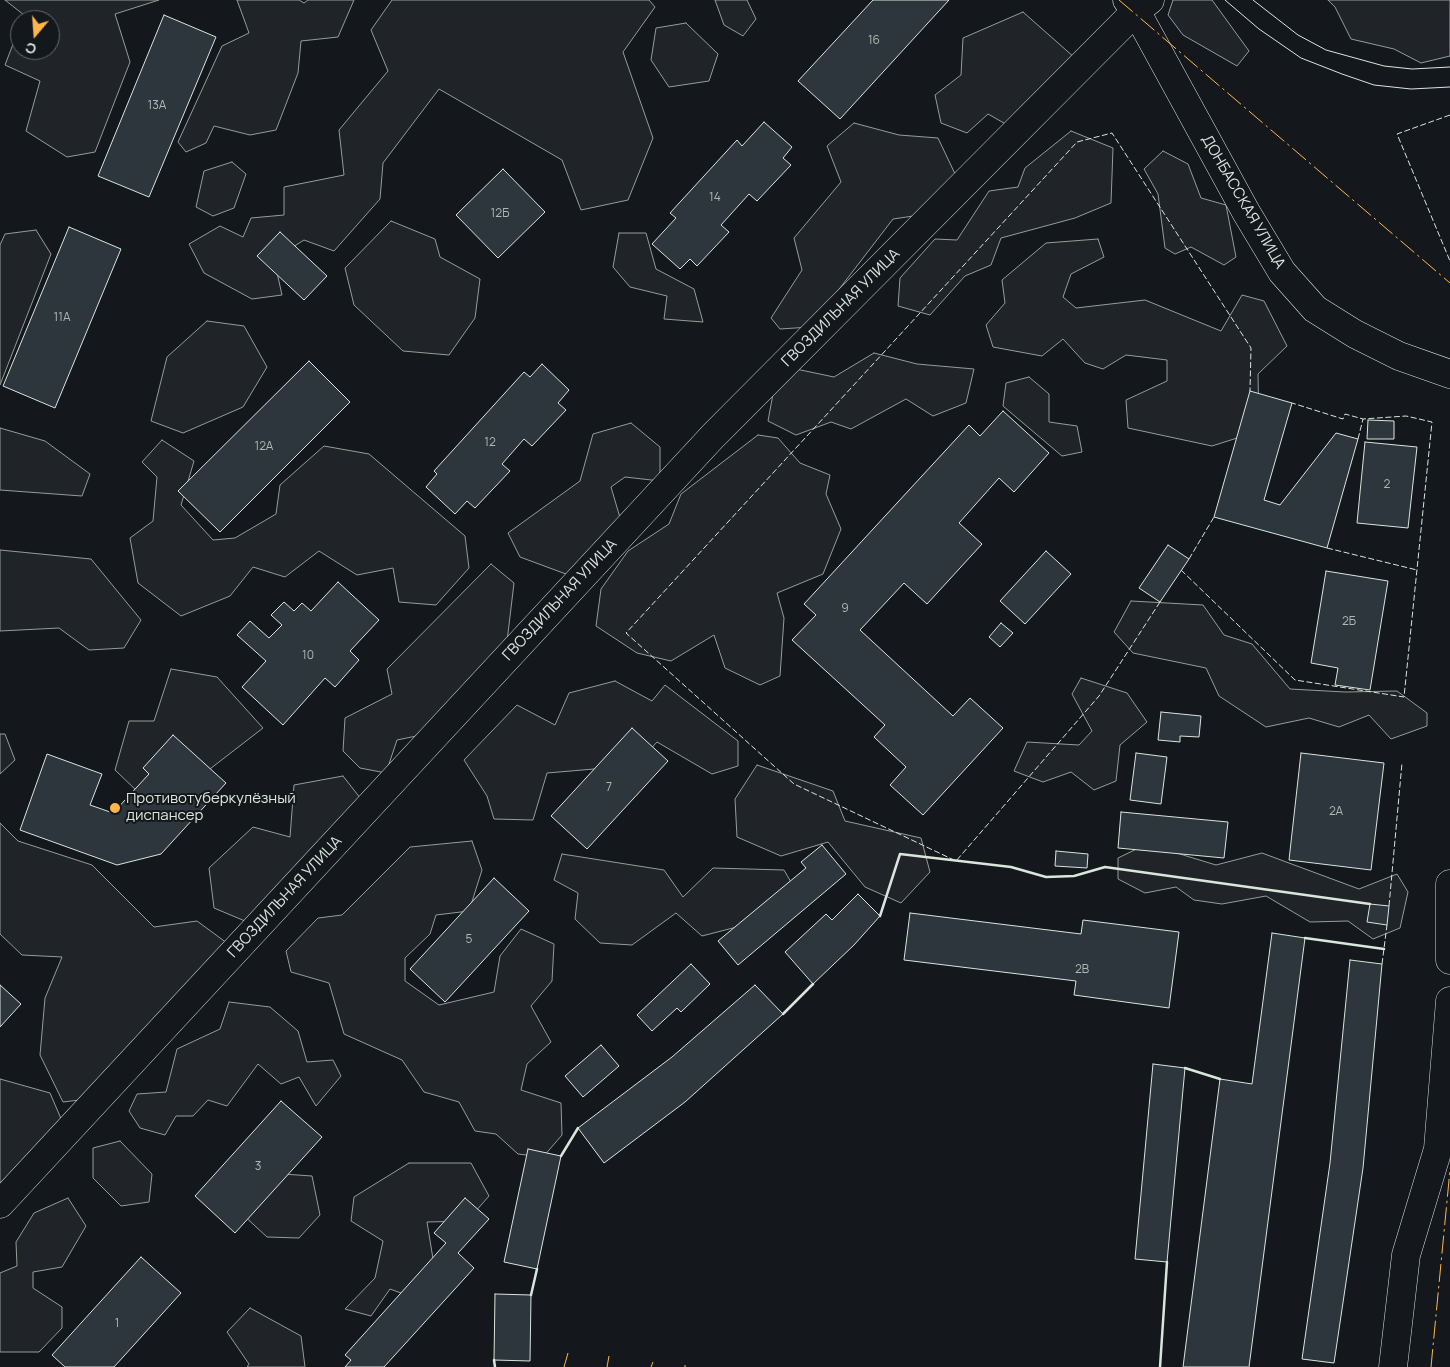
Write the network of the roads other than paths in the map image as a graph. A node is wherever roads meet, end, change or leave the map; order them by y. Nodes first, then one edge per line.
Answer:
1 (1138, 4) edge
2 (1450, 374) edge
3 (1450, 884) edge
4 (1450, 960) edge
5 (1450, 1001) edge
6 (1444, 1150) edge
7 (0, 1204) edge
8 (1393, 1367) edge

1 - 2 street, ДОНБАССКАЯ УЛИЦА
1 - 7 street, ГВОЗДИЛЬНАЯ УЛИЦА
3 - 4 street
5 - 6 street
6 - 8 street

